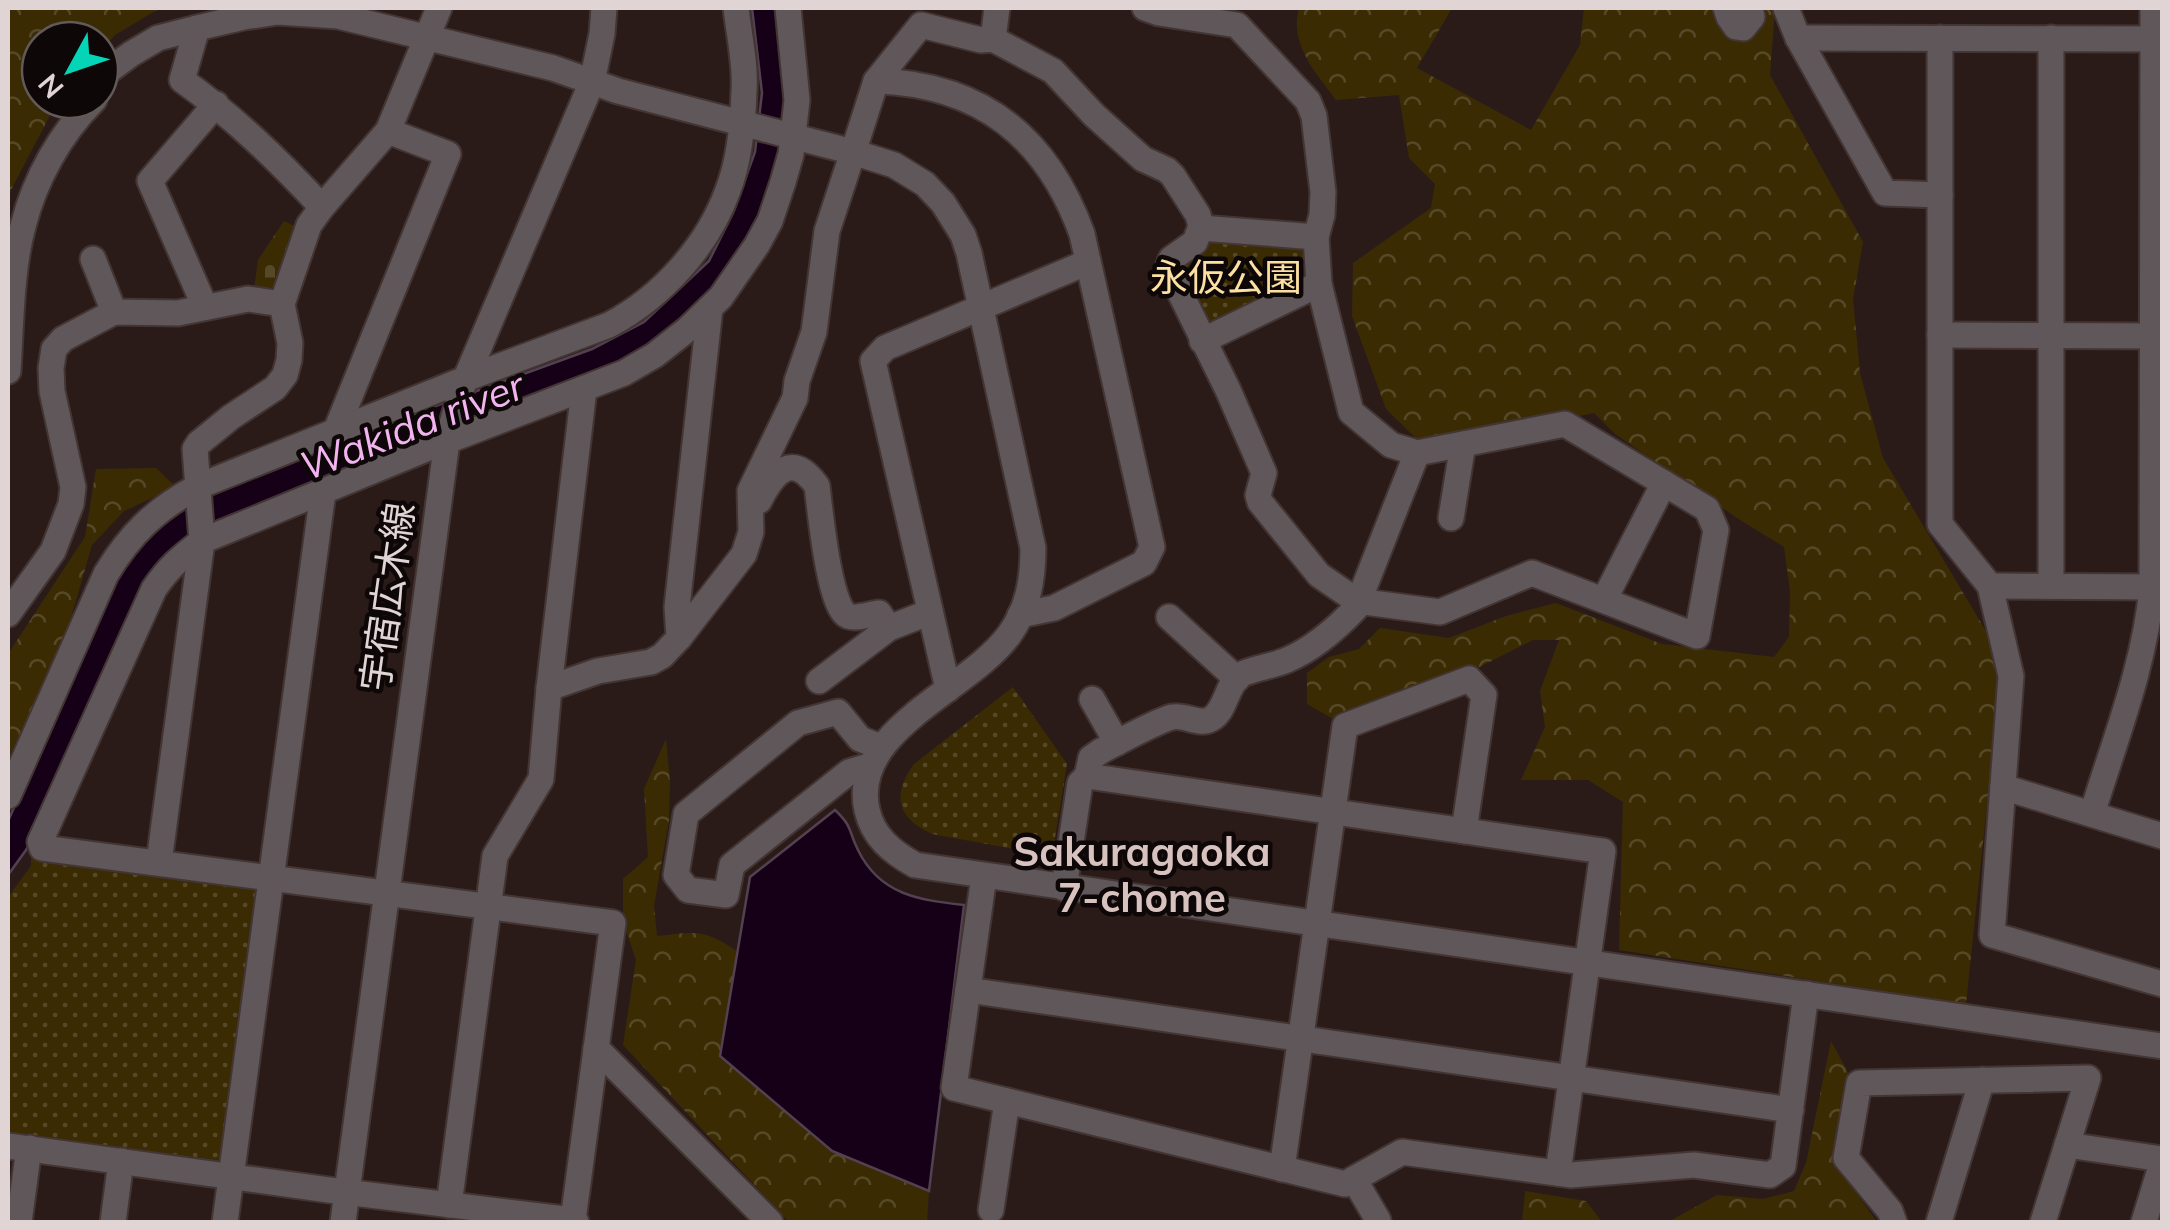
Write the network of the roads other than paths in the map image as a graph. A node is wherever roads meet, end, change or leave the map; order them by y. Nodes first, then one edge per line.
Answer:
1 (439, 8) edge
2 (604, 8) edge
3 (736, 8) edge
4 (788, 8) edge
5 (997, 8) edge
6 (1146, 8) edge
7 (1726, 8) edge
8 (1750, 8) edge
9 (1786, 8) edge
10 (2153, 8) edge
11 (312, 10) edge
12 (919, 16) edge
13 (1244, 16) edge
14 (191, 30) junction
15 (426, 38) junction
16 (1798, 38) junction
17 (1940, 38) junction
18 (2051, 38) junction
19 (993, 39) junction
20 (2158, 39) edge
21 (120, 63) edge
22 (120, 76) edge
23 (592, 82) junction
24 (876, 82) junction
25 (216, 104) junction
26 (59, 120) edge
27 (78, 120) edge
28 (744, 124) junction
29 (388, 131) junction
30 (790, 136) junction
31 (853, 152) junction
32 (1940, 194) junction
33 (322, 207) junction
34 (1200, 228) junction
35 (8, 234) edge
36 (1316, 237) junction
37 (94, 259) dead end
38 (1088, 262) junction
39 (1320, 284) junction
40 (282, 304) junction
41 (205, 307) junction
42 (981, 307) junction
43 (710, 308) junction
44 (114, 312) junction
45 (1940, 336) junction
46 (2051, 336) junction
47 (2158, 336) edge
48 (1202, 341) junction
49 (8, 372) edge
50 (463, 384) junction
51 (584, 389) junction
52 (335, 433) junction
53 (448, 438) junction
54 (1463, 444) junction
55 (1417, 453) junction
56 (1664, 483) junction
57 (198, 492) junction
58 (323, 492) junction
59 (751, 518) junction
60 (1451, 518) dead end
61 (203, 539) junction
62 (1990, 586) junction
63 (2051, 586) junction
64 (2157, 586) edge
65 (1357, 600) junction
66 (1604, 600) junction
67 (930, 612) junction
68 (8, 614) edge
69 (1020, 615) junction
70 (1169, 617) dead end
71 (889, 628) junction
72 (679, 638) junction
73 (1236, 679) junction
74 (819, 680) dead end
75 (549, 688) junction
76 (948, 689) junction
77 (1092, 699) dead end
78 (1117, 743) junction
79 (875, 756) junction
80 (1087, 776) junction
81 (2003, 787) junction
82 (8, 796) edge
83 (1333, 812) junction
84 (2092, 814) junction
85 (1464, 831) junction
86 (2162, 836) edge
87 (159, 862) junction
88 (984, 876) junction
89 (271, 877) junction
90 (1064, 888) junction
91 (387, 892) junction
92 (487, 906) junction
93 (1317, 924) junction
94 (1587, 963) junction
95 (2162, 984) edge
96 (968, 990) junction
97 (1806, 994) junction
98 (1301, 1038) junction
99 (2162, 1046) edge
100 (596, 1048) junction
101 (1571, 1078) junction
102 (1982, 1080) junction
103 (1007, 1101) junction
104 (1791, 1110) junction
105 (2067, 1145) junction
106 (18, 1147) edge
107 (122, 1161) junction
108 (2162, 1161) edge
109 (1282, 1169) junction
110 (1558, 1174) junction
111 (231, 1176) junction
112 (1354, 1179) junction
113 (347, 1192) junction
114 (449, 1205) junction
115 (991, 1210) dead end
116 (488, 1216) edge
117 (1378, 1220) edge
118 (574, 1221) edge
119 (19, 1222) edge
120 (113, 1222) edge
121 (225, 1222) edge
122 (343, 1222) edge
123 (770, 1222) edge
124 (1894, 1222) edge
125 (1939, 1222) edge
126 (2043, 1222) edge
127 (2144, 1222) edge

1 - 15 street
2 - 23 street, 宇宿広木線
3 - 28 street
4 - 30 street
5 - 19 street
6 - 13 street
7 - 8 street
9 - 16 street
10 - 20 street
11 - 14 street
11 - 15 street
12 - 19 street
12 - 24 street
13 - 36 street
14 - 21 street
14 - 22 street
14 - 25 street
15 - 23 street
15 - 29 street
16 - 17 street
16 - 32 street
17 - 18 street
17 - 32 street
18 - 20 street
18 - 46 street
19 - 34 street
20 - 47 street
23 - 28 street
23 - 50 street, 宇宿広木線
24 - 31 street
24 - 38 street
25 - 33 street
25 - 41 street
26 - 35 street
27 - 49 street
28 - 30 street
28 - 50 street
29 - 33 street
29 - 52 street
30 - 31 street
30 - 43 street
31 - 42 street
31 - 59 street
32 - 45 street
33 - 40 street
34 - 36 street
34 - 48 street
36 - 39 street
37 - 44 street
38 - 42 street
38 - 69 street
39 - 48 street
39 - 55 street
40 - 41 street
40 - 57 street
41 - 44 street
42 - 67 street
42 - 69 street
43 - 51 street
43 - 72 street
44 - 68 street
45 - 46 street
45 - 62 street
46 - 47 street
46 - 63 street
47 - 64 street
48 - 65 street
50 - 52 street
50 - 53 street, 宇宿広木線
51 - 53 street
51 - 75 street
52 - 57 street
53 - 58 street
53 - 91 street, 宇宿広木線
54 - 55 street
54 - 56 street
54 - 60 street
55 - 65 street
56 - 66 street
56 - 66 street
57 - 61 street
57 - 82 street
58 - 61 street
58 - 89 street
59 - 71 street
59 - 72 street
61 - 87 street
61 - 87 street
62 - 63 street
62 - 81 street
63 - 64 street
64 - 84 street
65 - 66 street
65 - 73 street
67 - 71 street
67 - 76 street
69 - 76 street
70 - 73 street
71 - 74 street
72 - 75 street
73 - 78 street
75 - 92 street
76 - 79 street
77 - 78 street
78 - 80 street
79 - 79 street
79 - 88 street
80 - 83 street
80 - 90 street
81 - 84 street
81 - 95 street
83 - 85 street
83 - 85 street
83 - 93 street
84 - 86 street
85 - 94 street
87 - 89 street
88 - 90 street
88 - 96 street
89 - 91 street
89 - 111 street
90 - 93 street
91 - 92 street
91 - 113 street, 宇宿広木線
92 - 100 street
92 - 114 street
93 - 94 street
93 - 98 street
94 - 97 street
94 - 101 street
96 - 98 street
96 - 103 street
97 - 99 street
97 - 104 street
98 - 101 street
98 - 109 street
100 - 118 street
100 - 123 street
101 - 104 street
101 - 110 street
102 - 105 street
102 - 124 street
102 - 125 street
103 - 109 street
103 - 115 street
104 - 110 street
105 - 108 street
105 - 126 street
106 - 107 street
106 - 119 street
107 - 111 street
107 - 120 street
108 - 127 street
109 - 112 street
110 - 112 street
111 - 113 street
111 - 121 street
112 - 117 street
113 - 114 street
113 - 122 street, 宇宿広木線
114 - 116 street
116 - 118 street

